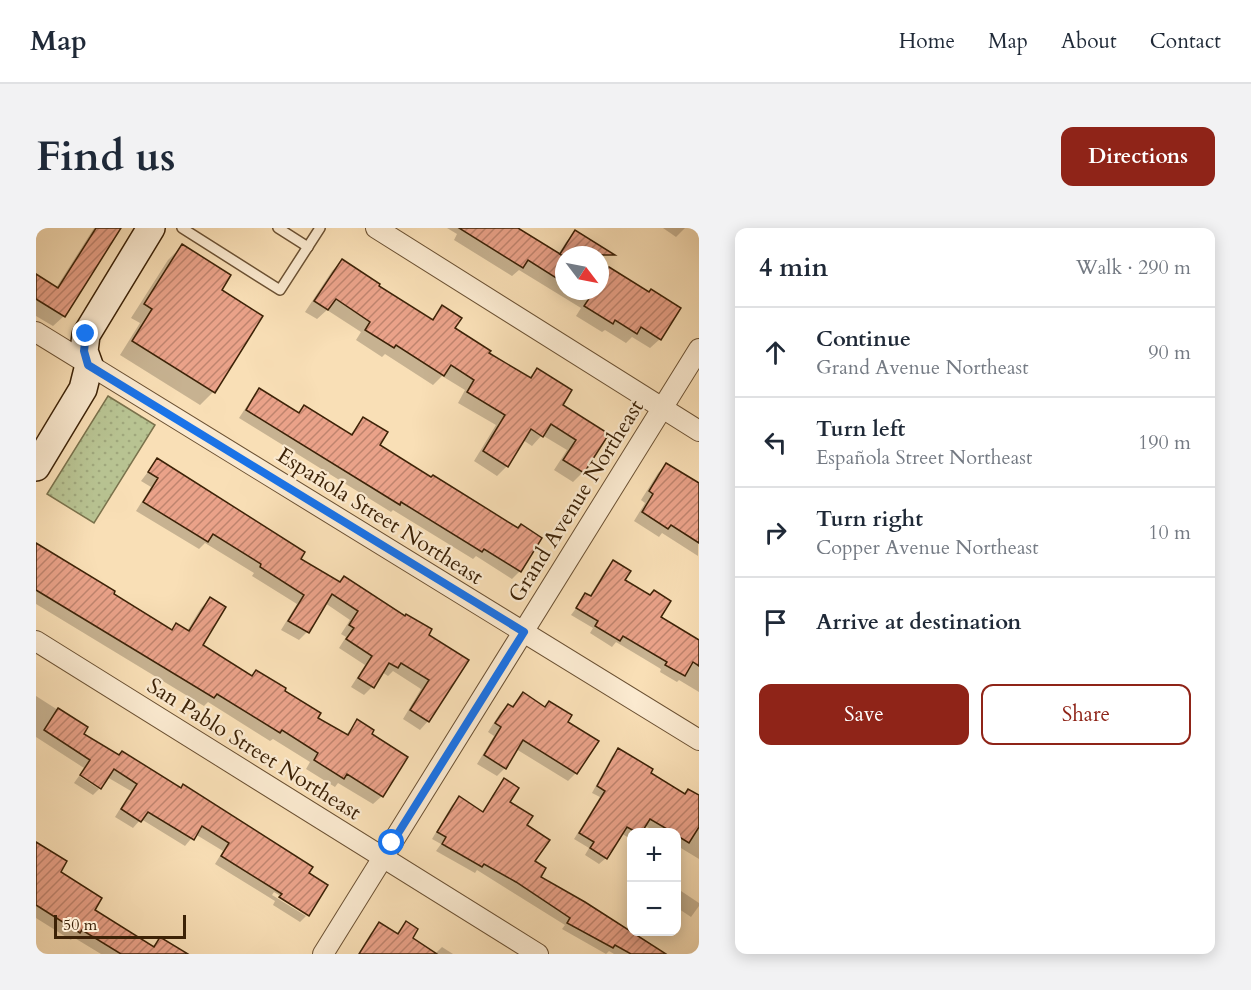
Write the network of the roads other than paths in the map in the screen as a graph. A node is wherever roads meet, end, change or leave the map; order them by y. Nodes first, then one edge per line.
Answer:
1 (151, 228) edge
2 (182, 228) edge
3 (204, 228) edge
4 (278, 228) edge
5 (320, 228) edge
6 (376, 228) edge
7 (198, 238) junction
8 (308, 247) junction
9 (36, 333) edge
10 (699, 349) edge
11 (88, 365) junction
12 (662, 408) junction
13 (699, 431) edge
14 (36, 467) edge
15 (524, 632) junction
16 (36, 641) edge
17 (699, 740) edge
18 (383, 857) junction
19 (323, 954) edge
20 (538, 954) edge

1 - 11 street
2 - 7 lane
3 - 7 lane
4 - 8 lane
5 - 8 lane
6 - 12 street
7 - 8 lane
9 - 11 street, Española Street Northeast
10 - 12 street, Grand Avenue Northeast
11 - 14 street
11 - 15 street, Española Street Northeast
12 - 13 street
12 - 15 street, Grand Avenue Northeast
15 - 17 street, Española Street Northeast
15 - 18 street, Grand Avenue Northeast
16 - 18 street, San Pablo Street Northeast
18 - 19 street, Grand Avenue Northeast
18 - 20 street, San Pablo Street Northeast

